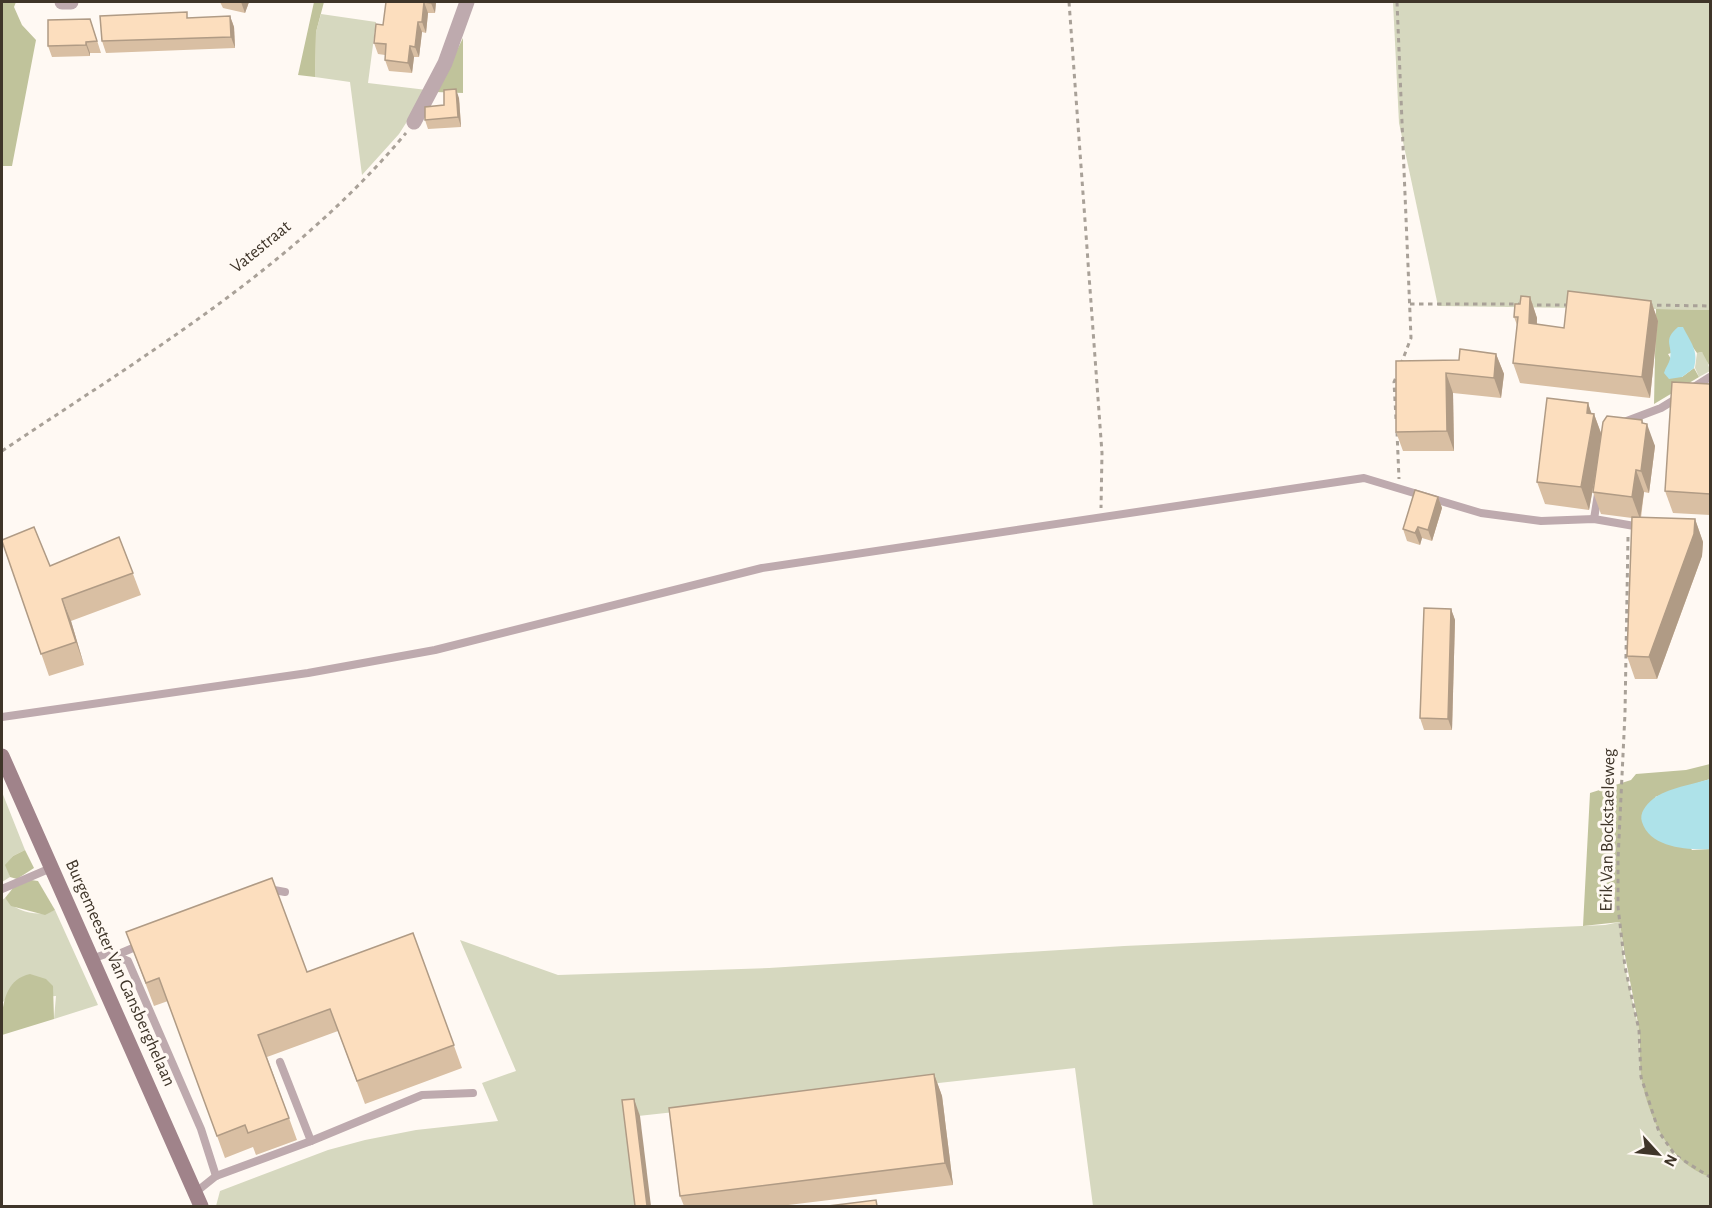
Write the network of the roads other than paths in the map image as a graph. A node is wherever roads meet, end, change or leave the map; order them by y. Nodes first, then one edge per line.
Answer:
1 (62, 2) edge
2 (71, 2) edge
3 (467, 2) edge
4 (414, 122) road end
5 (1710, 377) edge
6 (1618, 424) edge
7 (1599, 486) edge
8 (1594, 519) junction
9 (1647, 527) edge
10 (2, 717) edge
11 (2, 756) edge
12 (51, 868) junction
13 (2, 889) edge
14 (285, 892) dead end
15 (263, 894) edge
16 (146, 942) edge
17 (114, 956) junction
18 (92, 959) junction
19 (280, 1062) dead end
20 (473, 1093) dead end
21 (311, 1141) junction
22 (216, 1176) junction
23 (199, 1199) edge

1 - 2 street
3 - 4 street
5 - 6 lane
7 - 8 lane
8 - 9 lane
8 - 10 lane
11 - 12 street, Burgemeester Van Gansberghelaan
12 - 13 lane
12 - 18 street, Burgemeester Van Gansberghelaan
14 - 15 lane
16 - 17 lane
17 - 18 lane
17 - 22 lane
18 - 23 street, Burgemeester Van Gansberghelaan
19 - 21 lane
20 - 21 lane
21 - 22 lane
22 - 23 lane

